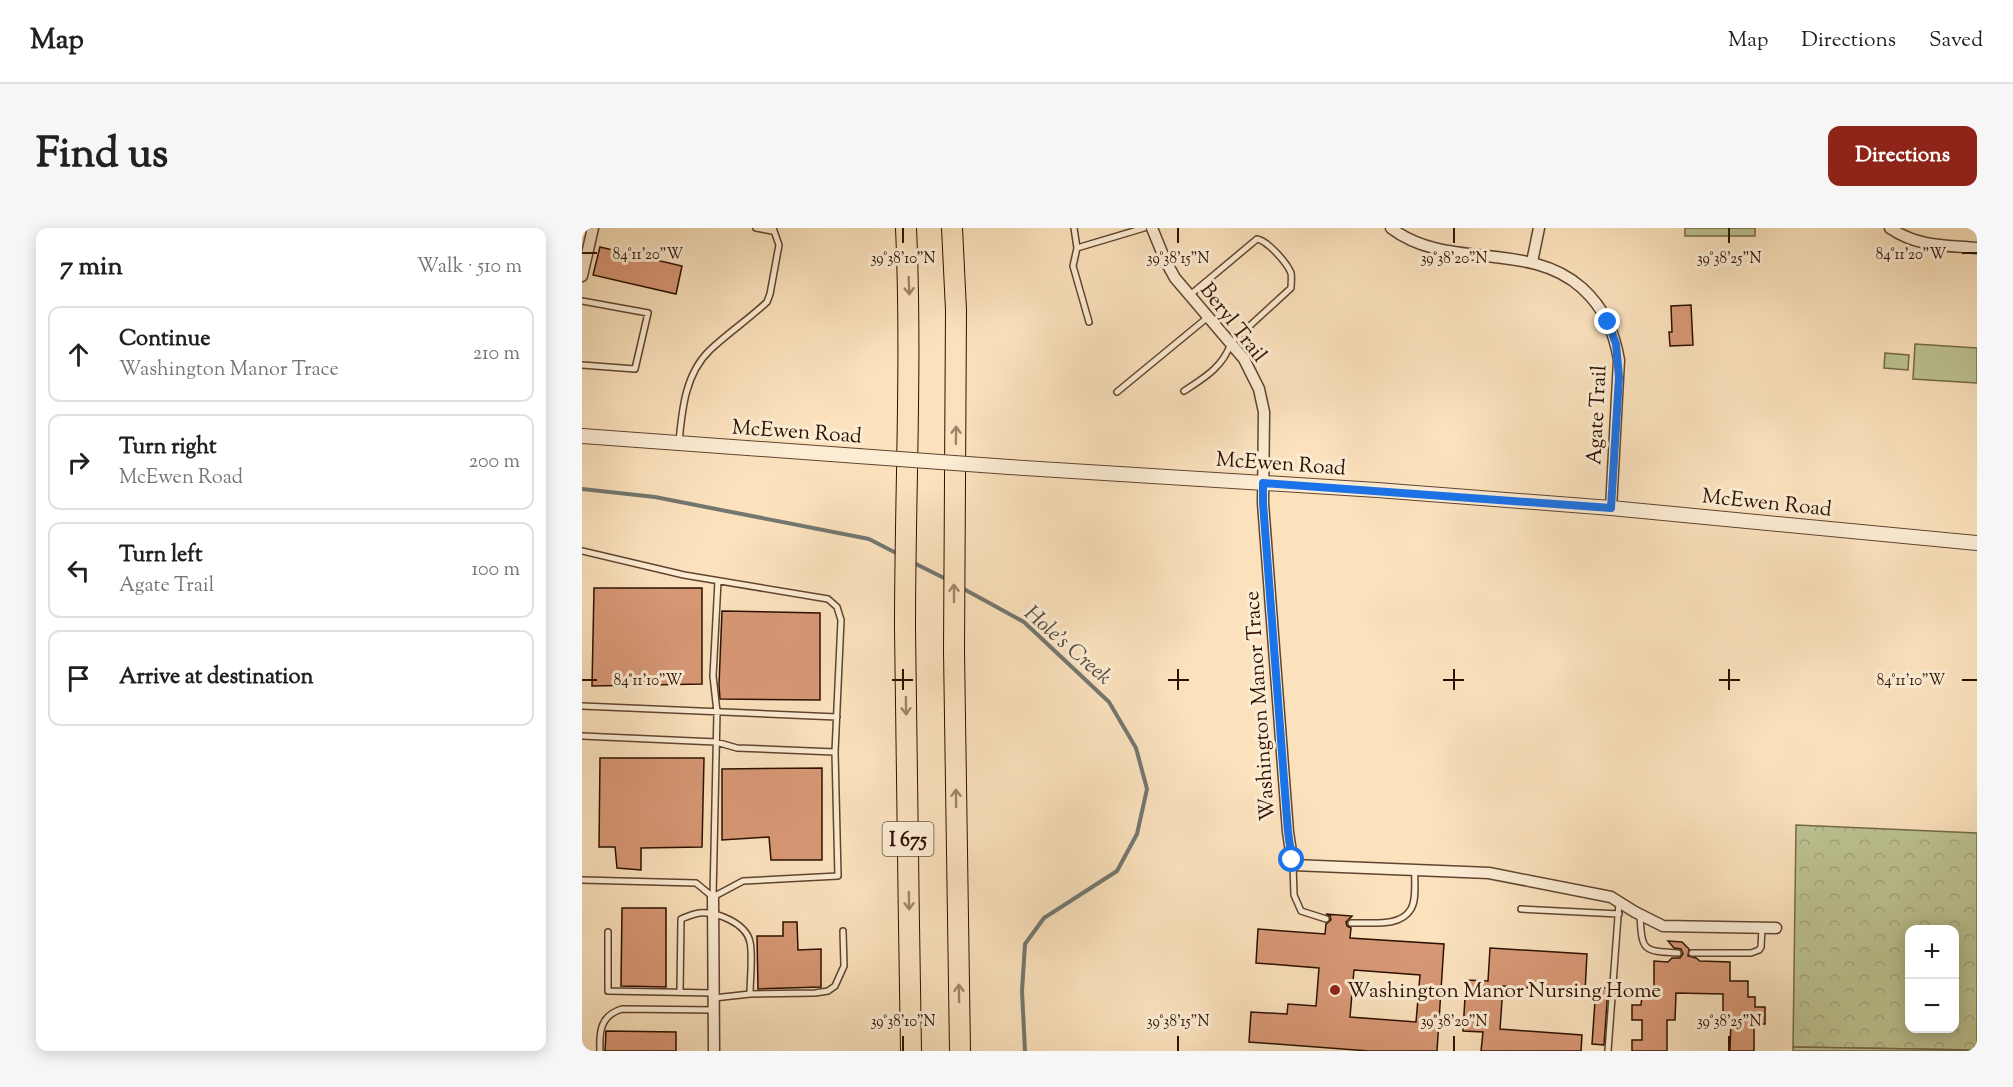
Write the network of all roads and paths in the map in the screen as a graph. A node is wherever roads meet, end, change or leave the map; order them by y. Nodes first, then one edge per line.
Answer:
1 (593, 228) edge
2 (756, 228) edge
3 (906, 228) edge
4 (952, 228) edge
5 (1074, 228) edge
6 (1144, 228) edge
7 (1152, 228) edge
8 (1391, 228) edge
9 (1539, 228) edge
10 (1890, 228) edge
11 (772, 229) edge
12 (1077, 248) junction
13 (1977, 248) edge
14 (1532, 262) junction
15 (582, 276) edge
16 (1189, 296) junction
17 (582, 300) edge
18 (1208, 317) junction
19 (1089, 322) dead end
20 (1231, 344) junction
21 (582, 365) edge
22 (1184, 391) dead end
23 (1118, 392) dead end
24 (582, 436) edge
25 (679, 443) junction
26 (1263, 483) junction
27 (1611, 508) junction
28 (1977, 543) edge
29 (582, 551) edge
30 (718, 581) junction
31 (582, 706) edge
32 (717, 712) junction
33 (837, 717) junction
34 (582, 736) edge
35 (716, 742) junction
36 (835, 752) junction
37 (1293, 865) junction
38 (1415, 870) junction
39 (582, 880) edge
40 (712, 897) junction
41 (1619, 903) junction
42 (1521, 909) dead end
43 (713, 913) junction
44 (1619, 914) junction
45 (1640, 915) junction
46 (1326, 920) dead end
47 (1351, 923) dead end
48 (1762, 927) junction
49 (1776, 928) dead end
50 (843, 931) dead end
51 (608, 932) dead end
52 (1678, 953) dead end
53 (1692, 953) dead end
54 (680, 993) junction
55 (750, 994) junction
56 (714, 995) junction
57 (714, 1010) junction
58 (600, 1051) edge
59 (714, 1051) edge
60 (911, 1051) edge
61 (960, 1051) edge
62 (1608, 1051) edge

1 - 15 street
2 - 11 lane
3 -> 60 highway, I 675
61 -> 4 highway, I 675
5 - 12 lane
6 - 12 lane
7 - 16 street, Beryl Trail
8 - 14 street, Agate Trail
9 - 14 street
10 - 13 street
11 - 25 lane
12 - 19 lane
14 - 27 street, Agate Trail
16 - 18 street, Beryl Trail
16 - 20 lane
17 - 21 lane
18 - 20 street, Beryl Trail
18 - 23 lane
20 - 22 lane
20 - 26 street, Beryl Trail
24 - 25 street, McEwen Road
25 - 26 street, McEwen Road, bridge
26 - 27 street, McEwen Road
26 - 37 street, Washington Manor Trace
27 - 28 street, McEwen Road
29 - 30 lane
30 - 32 lane
30 - 33 lane
31 - 32 lane
32 - 33 lane
32 - 35 lane
33 - 36 lane
34 - 35 lane
35 - 36 lane
35 - 40 lane
36 - 40 lane
37 - 38 street
37 - 46 lane
38 - 41 street
38 - 47 lane
39 - 40 lane
40 - 43 street
41 - 44 lane
41 - 45 street
42 - 44 lane
43 - 54 lane
43 - 55 lane
43 - 56 street
44 - 62 lane
45 - 48 street
45 - 52 lane
48 - 49 street
48 - 53 lane
50 - 55 lane
51 - 54 lane
54 - 56 lane
55 - 56 lane
56 - 57 street
57 - 58 lane
57 - 59 street

